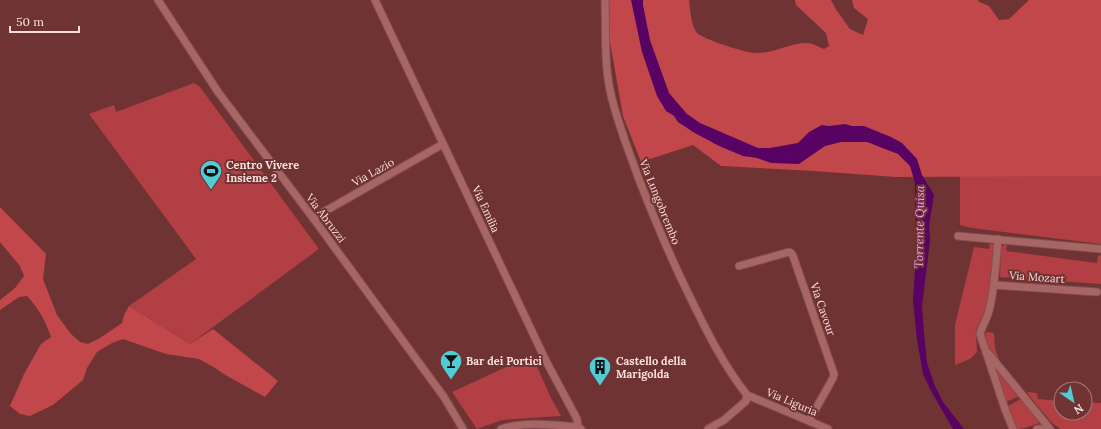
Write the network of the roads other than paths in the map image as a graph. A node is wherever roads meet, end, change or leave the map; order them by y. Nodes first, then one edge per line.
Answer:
1 (158, 0) edge
2 (375, 0) edge
3 (605, 0) edge
4 (444, 144) junction
5 (313, 218) junction
6 (958, 236) dead end
7 (998, 239) junction
8 (1101, 249) edge
9 (739, 266) dead end
10 (994, 285) junction
11 (1097, 292) dead end
12 (985, 350) junction
13 (747, 395) junction
14 (810, 421) junction
15 (580, 428) edge
16 (463, 429) edge
17 (501, 429) edge
18 (708, 429) edge
19 (828, 429) edge
20 (1013, 429) edge
21 (1037, 429) edge
22 (1044, 429) edge
23 (1050, 429) edge

1 - 5 street, Via Abruzzi
2 - 4 street, Via Emilia
3 - 13 street, Via Lungobrembo
4 - 5 street, Via Lazio
4 - 15 street, Via Emilia
5 - 16 street, Via Abruzzi
6 - 7 street
7 - 8 street
7 - 10 street
9 - 14 street, Via Cavour
10 - 11 street, Via Mozart
10 - 12 street, Via Mozart
12 - 20 street, Via Mozart
12 - 23 street, Via Mozart
13 - 14 street, Via Liguria
13 - 18 street
14 - 19 street, Via Liguria
15 - 17 street
21 - 22 street

